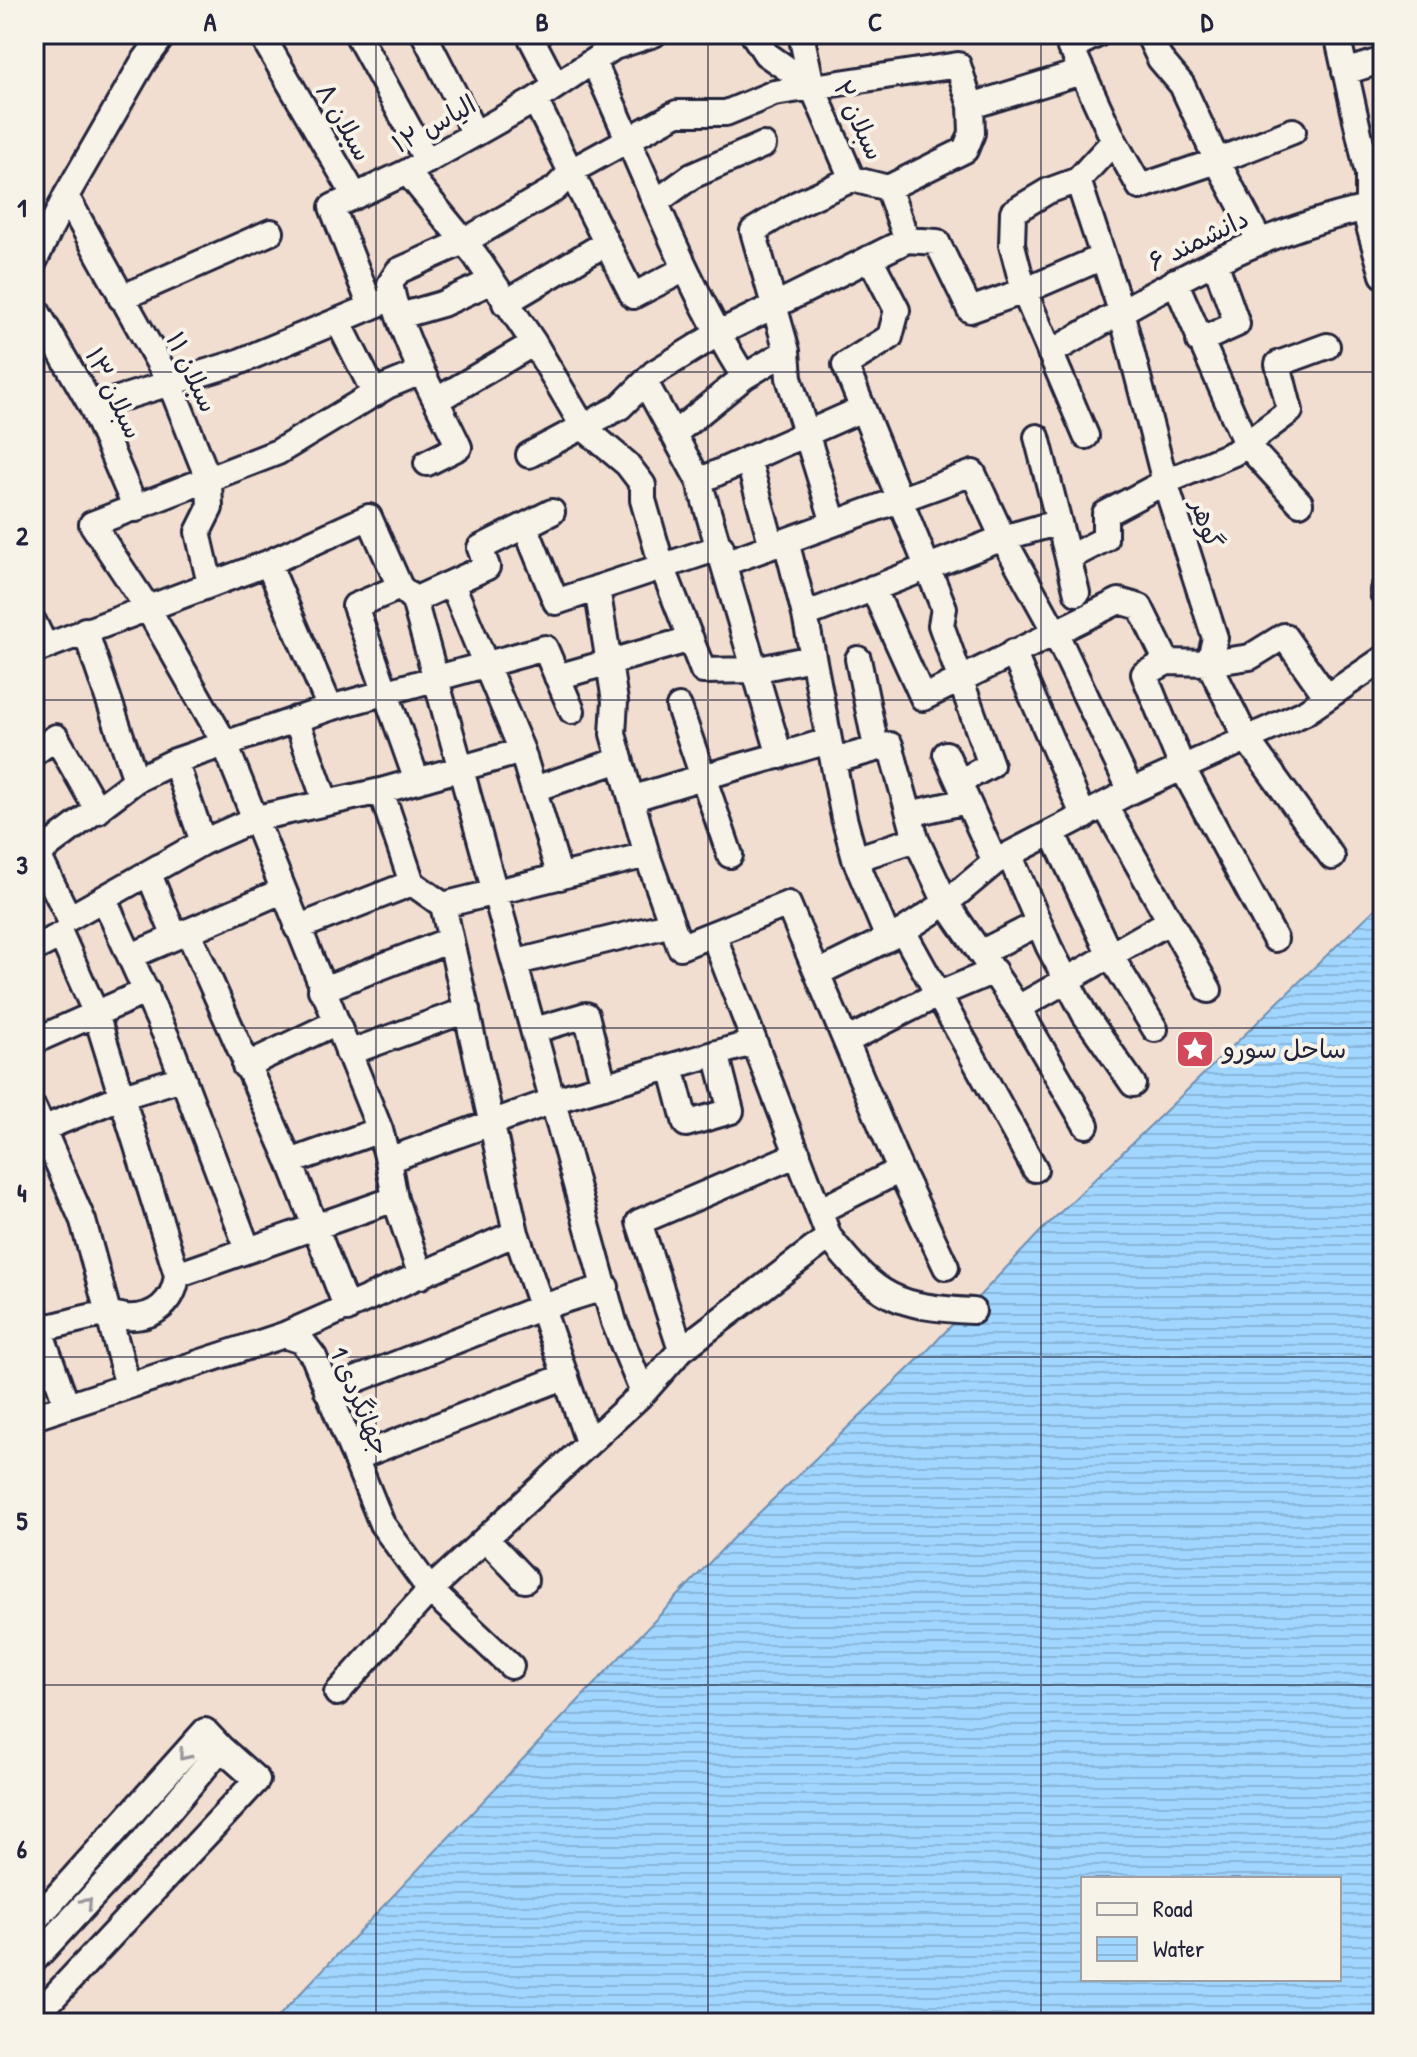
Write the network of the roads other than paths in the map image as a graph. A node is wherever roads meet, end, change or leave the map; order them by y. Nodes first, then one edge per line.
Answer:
1 (164, 34) edge
2 (261, 34) edge
3 (357, 34) edge
4 (424, 34) edge
5 (529, 34) edge
6 (654, 34) edge
7 (753, 34) edge
8 (801, 34) edge
9 (1098, 34) edge
10 (1148, 34) edge
11 (1337, 34) edge
12 (1067, 41) edge
13 (1383, 60) edge
14 (593, 61) junction
15 (1081, 72) junction
16 (1345, 72) junction
17 (556, 86) junction
18 (812, 86) junction
19 (535, 100) junction
20 (971, 106) junction
21 (1293, 131) dead end
22 (475, 134) junction
23 (629, 138) junction
24 (1114, 141) junction
25 (763, 145) dead end
26 (1217, 161) junction
27 (417, 166) junction
28 (573, 170) junction
29 (852, 179) junction
30 (1078, 180) junction
31 (888, 188) junction
32 (66, 196) junction
33 (355, 196) junction
34 (656, 202) junction
35 (1377, 206) edge
36 (271, 232) dead end
37 (907, 240) junction
38 (1259, 240) junction
39 (463, 242) junction
40 (606, 243) junction
41 (1103, 257) junction
42 (870, 258) junction
43 (34, 262) edge
44 (1215, 262) junction
45 (685, 269) junction
46 (1383, 275) edge
47 (492, 281) junction
48 (1175, 281) junction
49 (1024, 291) junction
50 (121, 298) junction
51 (505, 303) junction
52 (773, 304) junction
53 (34, 306) edge
54 (388, 307) junction
55 (1121, 311) junction
56 (338, 321) junction
57 (717, 334) junction
58 (1199, 341) junction
59 (534, 343) junction
60 (1327, 346) dead end
61 (787, 351) junction
62 (1050, 353) junction
63 (421, 372) junction
64 (744, 377) junction
65 (645, 382) junction
66 (170, 383) junction
67 (375, 394) junction
68 (437, 400) junction
69 (92, 407) junction
70 (862, 409) junction
71 (584, 428) junction
72 (807, 433) junction
73 (674, 434) junction
74 (1086, 436) dead end
75 (1037, 437) dead end
76 (1246, 444) junction
77 (529, 455) dead end
78 (748, 459) junction
79 (427, 463) dead end
80 (209, 481) junction
81 (699, 481) junction
82 (1165, 482) junction
83 (899, 500) junction
84 (1300, 503) dead end
85 (136, 509) junction
86 (552, 512) dead end
87 (834, 523) junction
88 (1056, 523) junction
89 (525, 526) junction
90 (1003, 538) junction
91 (779, 543) junction
92 (723, 555) junction
93 (1068, 558) junction
94 (268, 563) junction
95 (662, 566) junction
96 (927, 567) junction
97 (210, 584) junction
98 (452, 584) junction
99 (597, 588) junction
100 (873, 588) junction
101 (1077, 593) dead end
102 (407, 594) junction
103 (147, 607) junction
104 (805, 615) junction
105 (34, 623) edge
106 (85, 630) junction
107 (1055, 632) junction
108 (691, 639) junction
109 (40, 648) edge
110 (1013, 652) junction
111 (812, 658) junction
112 (858, 659) dead end
113 (1383, 659) edge
114 (610, 661) junction
115 (1167, 662) junction
116 (1209, 663) junction
117 (486, 667) junction
118 (754, 670) junction
119 (557, 677) junction
120 (437, 679) junction
121 (958, 679) junction
122 (388, 692) junction
123 (1327, 697) junction
124 (679, 707) dead end
125 (330, 708) junction
126 (572, 711) dead end
127 (296, 719) junction
128 (1246, 738) junction
129 (224, 742) junction
130 (876, 747) junction
131 (522, 751) junction
132 (830, 751) junction
133 (34, 753) edge
134 (946, 754) dead end
135 (780, 756) junction
136 (620, 760) junction
137 (175, 761) junction
138 (1182, 767) junction
139 (461, 768) junction
140 (702, 775) junction
141 (136, 780) junction
142 (417, 781) junction
143 (534, 789) junction
144 (381, 791) junction
145 (963, 791) junction
146 (1131, 791) junction
147 (632, 799) junction
148 (326, 803) junction
149 (98, 811) junction
150 (1094, 812) junction
151 (909, 814) junction
152 (257, 818) junction
153 (1053, 834) junction
154 (916, 839) junction
155 (203, 842) junction
156 (647, 855) junction
157 (730, 855) dead end
158 (36, 856) edge
159 (1332, 857) dead end
160 (855, 859) junction
161 (1002, 859) junction
162 (149, 874) junction
163 (560, 877) junction
164 (412, 883) junction
165 (282, 891) junction
166 (497, 891) junction
167 (104, 899) junction
168 (946, 903) junction
169 (443, 905) junction
170 (1170, 921) junction
171 (1039, 923) junction
172 (672, 924) junction
173 (297, 928) junction
174 (182, 934) junction
175 (713, 934) junction
176 (895, 934) junction
177 (1275, 939) dead end
178 (450, 940) junction
179 (34, 949) edge
180 (1110, 955) junction
181 (131, 956) junction
182 (517, 962) junction
183 (988, 962) junction
184 (818, 973) junction
185 (1066, 980) junction
186 (321, 990) junction
187 (1209, 990) dead end
188 (147, 991) junction
189 (937, 995) junction
190 (1018, 1008) junction
191 (467, 1010) junction
192 (96, 1014) junction
193 (335, 1023) junction
194 (1155, 1029) dead end
195 (535, 1030) junction
196 (848, 1040) junction
197 (34, 1041) edge
198 (752, 1043) junction
199 (348, 1053) junction
200 (716, 1053) junction
201 (245, 1066) junction
202 (671, 1067) junction
203 (182, 1078) junction
204 (1133, 1084) dead end
205 (604, 1086) junction
206 (123, 1096) junction
207 (555, 1100) junction
208 (491, 1123) junction
209 (1086, 1125) dead end
210 (380, 1130) junction
211 (40, 1135) edge
212 (798, 1154) junction
213 (388, 1160) junction
214 (290, 1162) junction
215 (1035, 1169) dead end
216 (900, 1170) junction
217 (395, 1199) junction
218 (819, 1211) junction
219 (316, 1225) junction
220 (516, 1233) junction
221 (829, 1237) junction
222 (248, 1250) junction
223 (946, 1267) dead end
224 (177, 1275) junction
225 (421, 1276) junction
226 (606, 1287) junction
227 (542, 1307) junction
228 (347, 1309) junction
229 (973, 1311) dead end
230 (110, 1314) junction
231 (36, 1324) edge
232 (284, 1335) junction
233 (681, 1350) junction
234 (566, 1376) junction
235 (128, 1386) junction
236 (327, 1391) junction
237 (643, 1393) junction
238 (67, 1406) junction
239 (34, 1417) edge
240 (588, 1442) junction
241 (355, 1458) junction
242 (486, 1539) junction
243 (525, 1580) dead end
244 (430, 1590) junction
245 (511, 1666) dead end
246 (337, 1693) dead end
247 (221, 1748) junction
248 (120, 1829) junction
249 (139, 1846) junction
250 (34, 1922) edge
251 (34, 1960) edge
252 (34, 2018) edge

1 - 32 street
2 - 33 street, سبلان ۸
3 - 27 street
4 - 22 street
5 - 17 street
6 - 14 street, الیاس ۱۲
7 - 18 street
8 - 18 street, سبلان ۲
9 - 12 street
10 - 26 street
11 - 16 street
12 - 15 street
13 - 16 street
14 - 17 street, الیاس ۱۲
14 - 23 street
15 - 20 street
15 - 24 street
16 - 35 street
17 - 19 street, الیاس ۱۲
18 - 20 street
18 - 23 street
18 - 29 street, سبلان ۲
19 - 22 street, الیاس ۱۲
19 - 28 street
20 - 31 street
21 - 26 street
22 - 27 street, الیاس ۱۲
23 - 28 street
23 - 34 street
24 - 26 street
24 - 30 street
25 - 34 street
26 - 38 street
27 - 33 street, الیاس ۱۲
27 - 39 street
28 - 39 street
28 - 40 street
29 - 31 street, سبلان ۲
29 - 52 street
30 - 41 street, گوهر
30 - 49 street
31 - 37 street, سبلان ۲
32 - 43 street
32 - 50 street, سبلان ۱۱
33 - 54 street, الیاس ۱۲
34 - 45 street
35 - 38 street, دانشمند ۶
35 - 46 street
36 - 50 street
37 - 42 street
37 - 49 street
38 - 44 street, دانشمند ۶
39 - 47 street
39 - 54 street
40 - 45 street
40 - 51 street
41 - 49 street
41 - 55 street, گوهر
42 - 52 street
42 - 70 street
44 - 48 street, دانشمند ۶
44 - 58 street
45 - 57 street
47 - 51 street
47 - 54 street
48 - 55 street, دانشمند ۶
48 - 58 street
49 - 62 street
50 - 66 street, سبلان ۱۱
51 - 59 street
52 - 57 street
52 - 61 street
53 - 69 street, سبلان ۱۳
54 - 56 street
54 - 63 street
55 - 62 street, دانشمند ۶
55 - 82 street, گوهر
56 - 66 street
56 - 67 street
57 - 64 street
57 - 65 street
58 - 76 street
59 - 68 street
59 - 71 street
60 - 76 street
61 - 64 street
61 - 72 street
62 - 74 street
63 - 67 street
63 - 68 street
64 - 73 street
65 - 71 street
65 - 73 street
66 - 69 street
66 - 80 street, سبلان ۱۱
67 - 80 street
68 - 79 street
69 - 85 street, سبلان ۱۳
70 - 72 street
70 - 83 street
71 - 77 street
71 - 95 street
72 - 78 street
72 - 87 street
73 - 81 street
75 - 88 street
76 - 82 street
76 - 84 street
78 - 81 street
78 - 91 street
80 - 85 street
80 - 97 street, سبلان ۱۱
81 - 92 street
82 - 93 street
82 - 116 street, گوهر
83 - 87 street
83 - 90 street
83 - 96 street
85 - 103 street
86 - 89 street
87 - 91 street
88 - 90 street
88 - 93 street
89 - 98 street
89 - 99 street
90 - 96 street
90 - 107 street
91 - 92 street
91 - 104 street
92 - 95 street
92 - 118 street
93 - 101 street
94 - 97 street
94 - 102 street
94 - 125 street
95 - 99 street
95 - 108 street
96 - 100 street
96 - 121 street
97 - 103 street
98 - 102 street
98 - 117 street
99 - 114 street
100 - 104 street
100 - 121 street
102 - 120 street
102 - 122 street
103 - 106 street
103 - 129 street
104 - 111 street
105 - 109 street
106 - 109 street
106 - 141 street
107 - 110 street
107 - 115 street
107 - 146 street
108 - 114 street
108 - 118 street
110 - 121 street
110 - 150 street
111 - 118 street
111 - 132 street
112 - 130 street
113 - 123 street
114 - 119 street
114 - 136 street
115 - 116 street
115 - 138 street
116 - 123 street
116 - 128 street, گوهر
117 - 119 street
117 - 120 street
117 - 131 street
118 - 135 street
119 - 126 street
120 - 122 street
120 - 139 street
121 - 145 street
122 - 125 street
122 - 142 street
123 - 128 street
124 - 140 street
125 - 127 street
127 - 129 street
127 - 148 street
128 - 138 street
128 - 159 street, گوهر
129 - 137 street
129 - 152 street
130 - 132 street
130 - 151 street
131 - 139 street
131 - 143 street
132 - 135 street
132 - 160 street
133 - 149 street
134 - 145 street
135 - 140 street
136 - 143 street
136 - 147 street
137 - 141 street
137 - 155 street
138 - 146 street
138 - 177 street
139 - 142 street
139 - 166 street
140 - 147 street
140 - 157 street
141 - 149 street
142 - 144 street
143 - 163 street
144 - 148 street
144 - 164 street
145 - 151 street
145 - 161 street
146 - 150 street
147 - 156 street
148 - 152 street
149 - 158 street
150 - 153 street
150 - 170 street
151 - 154 street
152 - 155 street
152 - 165 street
153 - 161 street
153 - 180 street
154 - 160 street
154 - 168 street
155 - 162 street
156 - 163 street
156 - 172 street
158 - 167 street
160 - 176 street
161 - 168 street
161 - 171 street
162 - 167 street
162 - 174 street
163 - 166 street
164 - 169 street
164 - 173 street
165 - 173 street
165 - 174 street
166 - 169 street
166 - 182 street
167 - 181 street
168 - 176 street
168 - 183 street
169 - 178 street
170 - 180 street
170 - 187 street
171 - 183 street
171 - 185 street
172 - 175 street
172 - 182 street
173 - 186 street
174 - 181 street
174 - 201 street
175 - 184 street
175 - 198 street
176 - 184 street
176 - 189 street
178 - 186 street
178 - 191 street
179 - 192 street
180 - 185 street
180 - 194 street
181 - 188 street
182 - 195 street
183 - 189 street
183 - 190 street
184 - 196 street
185 - 190 street
185 - 204 street
186 - 193 street
188 - 192 street
188 - 203 street
189 - 196 street
189 - 215 street
190 - 209 street
191 - 199 street
191 - 208 street
192 - 197 street
192 - 206 street
193 - 199 street
193 - 201 street
195 - 205 street
195 - 207 street
196 - 216 street
198 - 200 street
198 - 212 street
199 - 210 street
200 - 202 street
200 - 202 street
201 - 214 street
202 - 205 street
203 - 206 street
203 - 222 street
205 - 207 street
206 - 211 street
206 - 224 street
207 - 208 street
207 - 226 street
208 - 213 street
208 - 220 street
210 - 213 street
210 - 214 street
211 - 230 street
212 - 218 street
212 - 233 street
213 - 217 street
214 - 219 street
216 - 218 street
216 - 223 street
217 - 219 street
217 - 225 street
218 - 221 street
219 - 222 street
219 - 228 street
220 - 225 street
220 - 227 street
221 - 229 street
221 - 233 street
222 - 224 street
224 - 230 street
225 - 228 street
226 - 227 street
226 - 237 street
227 - 234 street
227 - 236 street
228 - 232 street
230 - 231 street
230 - 235 street
231 - 238 street
232 - 235 street
232 - 236 street, جهانگردی 1
233 - 237 street
234 - 240 street
234 - 241 street
235 - 238 street
236 - 241 street, جهانگردی 1
237 - 240 street
238 - 239 street
240 - 242 street
241 - 244 street, جهانگردی 1
242 - 243 street
242 - 244 street
244 - 245 street, جهانگردی 1
244 - 246 street
247 -> 248 street
247 - 249 street
247 - 252 street
248 - 249 street
248 - 250 street
251 -> 249 street

